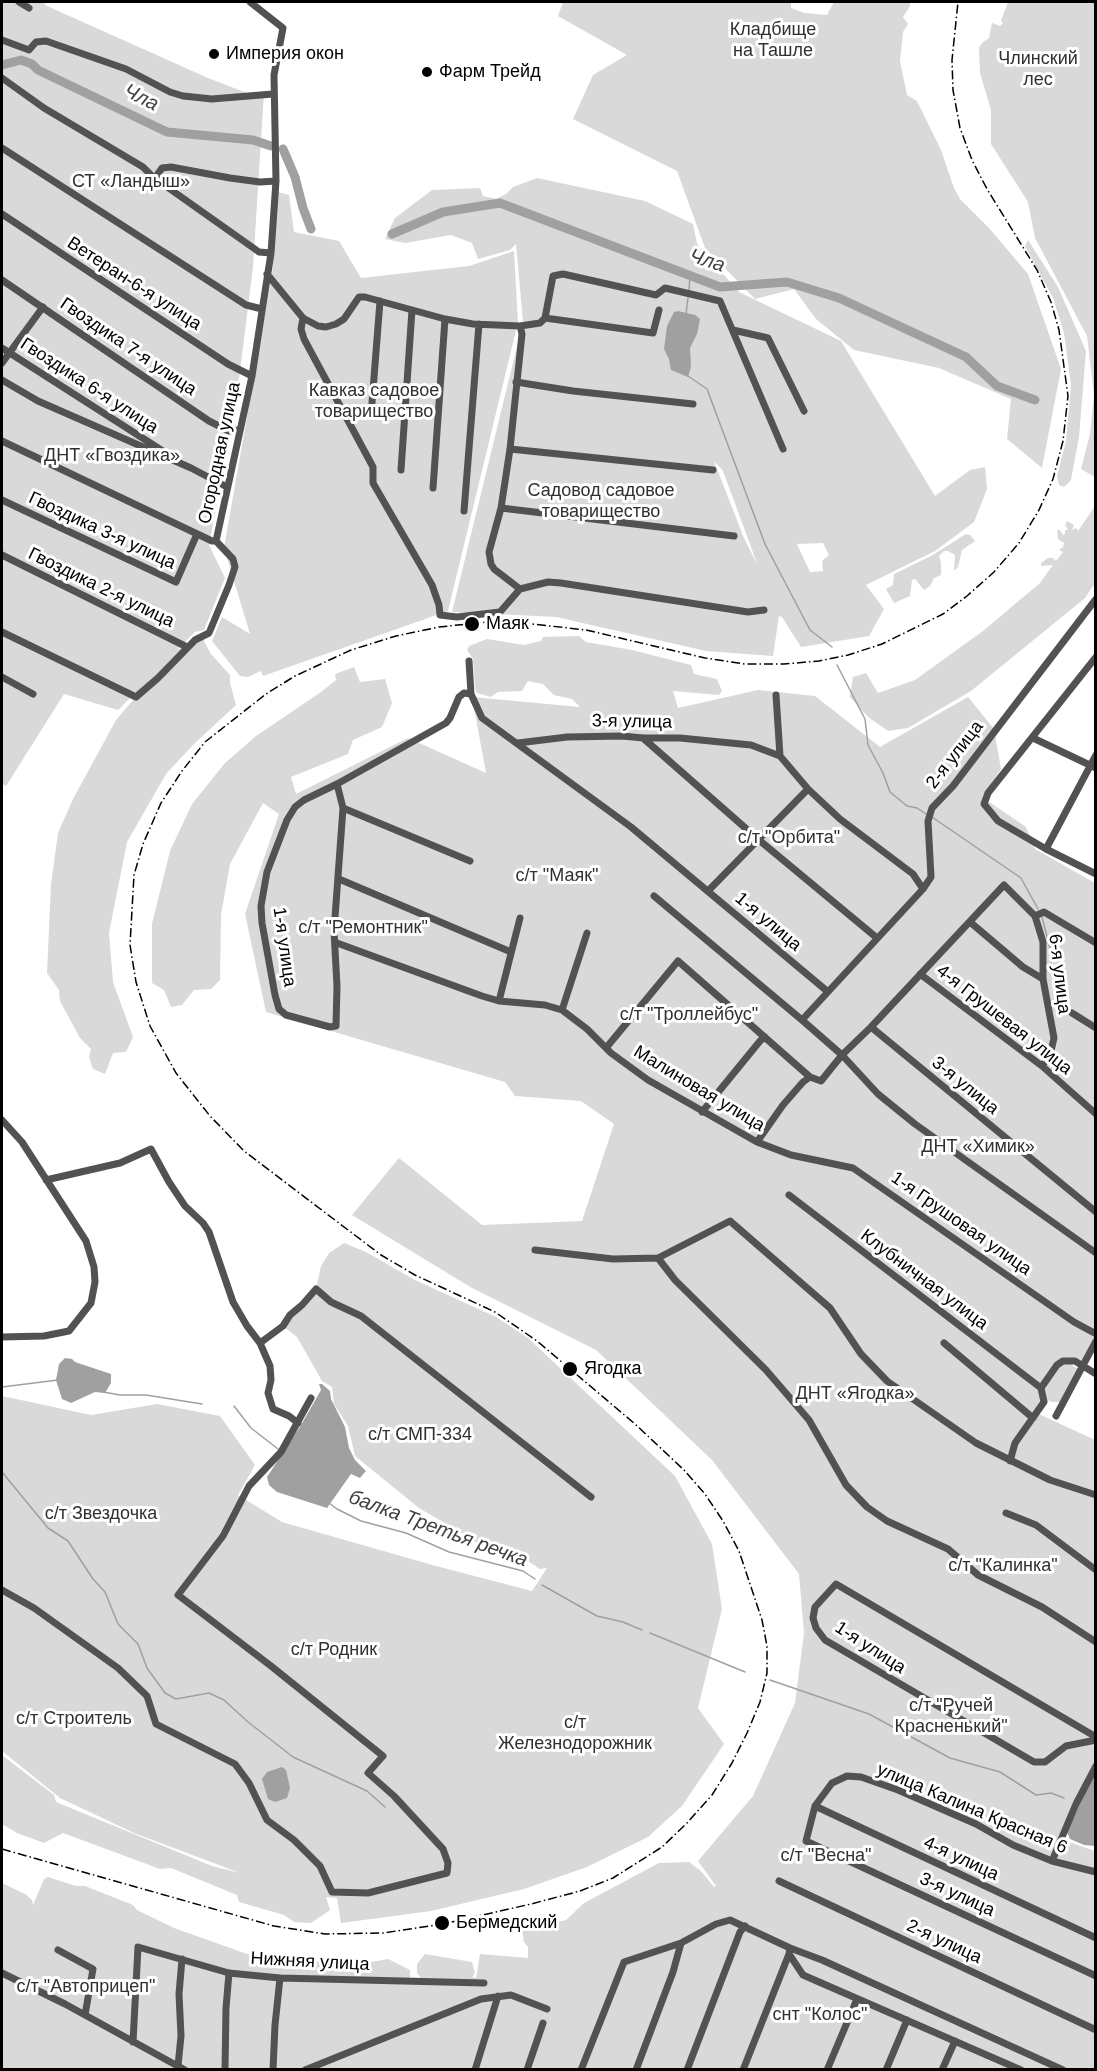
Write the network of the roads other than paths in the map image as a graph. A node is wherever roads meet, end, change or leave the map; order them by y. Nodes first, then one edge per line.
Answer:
1 (19, 2) edge
2 (254, 3) edge
3 (29, 8) dead end
4 (2, 40) edge
5 (2, 78) edge
6 (273, 94) junction
7 (2, 148) edge
8 (155, 178) junction
9 (276, 181) junction
10 (2, 214) edge
11 (271, 253) junction
12 (267, 274) junction
13 (2, 280) edge
14 (380, 301) junction
15 (43, 307) junction
16 (262, 309) junction
17 (412, 310) junction
18 (658, 310) dead end
19 (303, 318) junction
20 (545, 318) junction
21 (445, 319) junction
22 (479, 324) junction
23 (520, 327) junction
24 (733, 330) junction
25 (2, 348) edge
26 (9, 353) junction
27 (2, 363) edge
28 (252, 376) junction
29 (2, 380) edge
30 (516, 382) junction
31 (372, 403) dead end
32 (693, 404) dead end
33 (804, 411) dead end
34 (239, 430) junction
35 (2, 441) edge
36 (783, 448) dead end
37 (510, 449) junction
38 (191, 468) junction
39 (401, 470) dead end
40 (713, 470) dead end
41 (227, 487) junction
42 (433, 488) dead end
43 (2, 500) edge
44 (501, 508) junction
45 (464, 511) dead end
46 (197, 534) junction
47 (734, 536) dead end
48 (216, 541) junction
49 (2, 555) edge
50 (519, 589) junction
51 (1094, 600) edge
52 (764, 610) dead end
53 (2, 632) edge
54 (188, 647) junction
55 (1095, 657) edge
56 (469, 661) dead end
57 (2, 677) edge
58 (33, 694) dead end
59 (471, 694) junction
60 (776, 695) dead end
61 (644, 738) junction
62 (1033, 738) junction
63 (518, 743) junction
64 (1095, 755) edge
65 (780, 756) junction
66 (1093, 766) edge
67 (338, 784) junction
68 (808, 789) junction
69 (343, 808) junction
70 (759, 840) junction
71 (1046, 849) junction
72 (470, 861) dead end
73 (1095, 873) edge
74 (339, 879) junction
75 (923, 889) junction
76 (708, 891) junction
77 (654, 896) dead end
78 (1035, 916) junction
79 (520, 918) dead end
80 (970, 922) junction
81 (587, 933) dead end
82 (877, 938) junction
83 (1095, 943) edge
84 (336, 944) junction
85 (511, 952) junction
86 (920, 974) junction
87 (1043, 979) junction
88 (827, 991) junction
89 (499, 1000) junction
90 (562, 1010) junction
91 (1072, 1013) dead end
92 (802, 1020) junction
93 (871, 1027) junction
94 (1095, 1028) edge
95 (765, 1037) junction
96 (606, 1048) junction
97 (842, 1055) junction
98 (1042, 1066) junction
99 (810, 1077) junction
100 (702, 1112) junction
101 (1095, 1114) edge
102 (2, 1120) edge
103 (758, 1142) junction
104 (801, 1158) joint
105 (46, 1180) junction
106 (789, 1195) dead end
107 (1095, 1212) edge
108 (534, 1250) dead end
109 (1095, 1253) edge
110 (658, 1258) junction
111 (1095, 1334) edge
112 (2, 1337) edge
113 (1095, 1341) edge
114 (260, 1343) junction
115 (944, 1343) dead end
116 (1083, 1367) junction
117 (1095, 1374) edge
118 (1041, 1388) junction
119 (311, 1398) dead end
120 (1056, 1416) dead end
121 (1033, 1418) junction
122 (298, 1423) junction
123 (1010, 1461) junction
124 (1095, 1495) edge
125 (591, 1497) dead end
126 (1006, 1513) dead end
127 (1095, 1570) edge
128 (2, 1590) edge
129 (1095, 1642) edge
130 (1095, 1739) edge
131 (1095, 1766) edge
132 (815, 1806) junction
133 (1052, 1861) junction
134 (1095, 1872) edge
135 (779, 1881) dead end
136 (745, 1926) junction
137 (1095, 1938) edge
138 (681, 1943) junction
139 (58, 1950) dead end
140 (790, 1951) junction
141 (182, 1959) junction
142 (2, 1973) edge
143 (229, 1973) junction
144 (1095, 1976) edge
145 (280, 1978) junction
146 (484, 1983) dead end
147 (498, 1996) junction
148 (858, 1999) junction
149 (547, 2009) dead end
150 (86, 2015) junction
151 (907, 2020) junction
152 (543, 2023) dead end
153 (1095, 2030) edge
154 (955, 2041) junction
155 (133, 2042) junction
156 (1003, 2066) edge
157 (182, 2068) edge
158 (225, 2070) edge
159 (273, 2070) edge
160 (305, 2070) edge
161 (475, 2070) edge
162 (527, 2070) edge
163 (581, 2070) edge
164 (636, 2070) edge
165 (687, 2070) edge
166 (743, 2070) edge
167 (827, 2070) edge
168 (886, 2070) edge
169 (942, 2070) edge
170 (1021, 2070) edge
171 (1063, 2070) edge

1 - 3 street
2 - 6 street, Огородная улица
4 - 6 street
5 - 8 street
6 - 9 street, Огородная улица
7 - 16 street
8 - 9 street
8 - 11 street
9 - 11 street, Огородная улица
10 - 28 street, Ветеран-6-я улица
11 - 12 street, Огородная улица
12 - 16 street, Огородная улица
12 - 19 street
13 - 15 street, Гвоздика 7-я улица
14 - 17 street
14 - 19 street
14 - 31 street
15 - 26 street
15 - 34 street, Гвоздика 7-я улица
16 - 28 street, Огородная улица
17 - 21 street
17 - 39 street
18 - 20 street
19 - 50 street
20 - 23 street
20 - 24 street
21 - 22 street
21 - 42 street
22 - 23 street
22 - 45 street
23 - 30 street
24 - 33 street
24 - 36 street
25 - 26 street, Гвоздика 6-я улица
26 - 27 street
26 - 38 street, Гвоздика 6-я улица
28 - 34 street, Огородная улица
29 - 38 street
30 - 32 street
30 - 37 street
34 - 41 street, Огородная улица
35 - 46 street
37 - 40 street
37 - 44 street
38 - 41 street
41 - 48 street, Огородная улица
43 - 46 street, Гвоздика 3-я улица
44 - 47 street
44 - 50 street
46 - 48 street
48 - 54 street, Огородная улица
49 - 54 street, Гвоздика 2-я улица
50 - 52 street
51 - 75 street, 2-я улица
53 - 54 street, Огородная улица
55 - 62 street
56 - 59 street, 1-я улица
57 - 58 street
59 - 63 street, 1-я улица
59 - 67 street, 1-я улица
60 - 65 street
61 - 63 street, 3-я улица
61 - 65 street, 3-я улица
61 - 70 street
62 - 66 street
62 - 71 street
63 - 76 street, 1-я улица
64 - 66 street
65 - 68 street, 3-я улица
66 - 71 street
67 - 69 street, 1-я улица
67 - 84 street, 1-я улица
68 - 70 street
68 - 75 street, 3-я улица
69 - 72 street
69 - 74 street, 1-я улица
70 - 76 street
70 - 82 street
71 - 73 street
74 - 84 street, 1-я улица
74 - 85 street
75 - 82 street, 2-я улица
76 - 88 street, 1-я улица
77 - 92 street
78 - 80 street, 4-я Грушевая улица
78 - 83 street, 6-я улица
78 - 87 street, 6-я улица
79 - 85 street
80 - 86 street, 4-я Грушевая улица
80 - 87 street
81 - 90 street
82 - 88 street, 2-я улица
84 - 89 street, Малиновая улица
85 - 89 street
86 - 93 street
86 - 98 street, 4-я Грушевая улица
87 - 98 street, 6-я улица
88 - 92 street, 2-я улица
89 - 90 street, Малиновая улица
90 - 96 street, Малиновая улица
91 - 94 street, 6-я улица
92 - 97 street
93 - 97 street
93 - 107 street, 3-я улица
95 - 96 street
95 - 99 street
95 - 100 street
96 - 100 street, Малиновая улица
97 - 99 street
97 - 109 street
98 - 101 street, 4-я Грушевая улица
99 - 103 street
100 - 103 street, Малиновая улица
102 - 105 street
103 - 104 street, Малиновая улица
104 - 111 street, 1-я Грушовая улица
105 - 112 street
105 - 114 street
106 - 118 street, Клубничная улица
108 - 110 street
110 - 123 street
110 - 129 street
113 - 116 street
114 - 122 street
114 - 125 street
115 - 121 street
116 - 117 street
116 - 118 street
116 - 120 street
118 - 121 street
119 - 122 street
121 - 123 street
122 - 128 street
123 - 124 street
126 - 127 street
130 - 130 street, 1-я улица
131 - 133 street
132 - 133 street, улица Калина Красная 6
132 - 137 street, 4-я улица
132 - 144 street, 3-я улица
133 - 134 street, улица Калина Красная 6
135 - 153 street, 2-я улица
136 - 138 street
136 - 140 street
136 - 165 street
138 - 163 street
138 - 164 street
139 - 150 street
140 - 148 street
140 - 166 street
140 - 171 street
141 - 143 street, Нижняя улица
141 - 155 street, Нижняя улица
141 - 157 street
142 - 150 street
143 - 145 street, Нижняя улица
143 - 158 street
145 - 146 street, Нижняя улица
145 - 159 street
147 - 149 street
147 - 160 street
147 - 161 street
148 - 151 street
148 - 167 street
150 - 155 street
151 - 154 street
151 - 168 street
152 - 162 street
154 - 156 street
154 - 169 street
155 - 157 street
156 - 170 street

